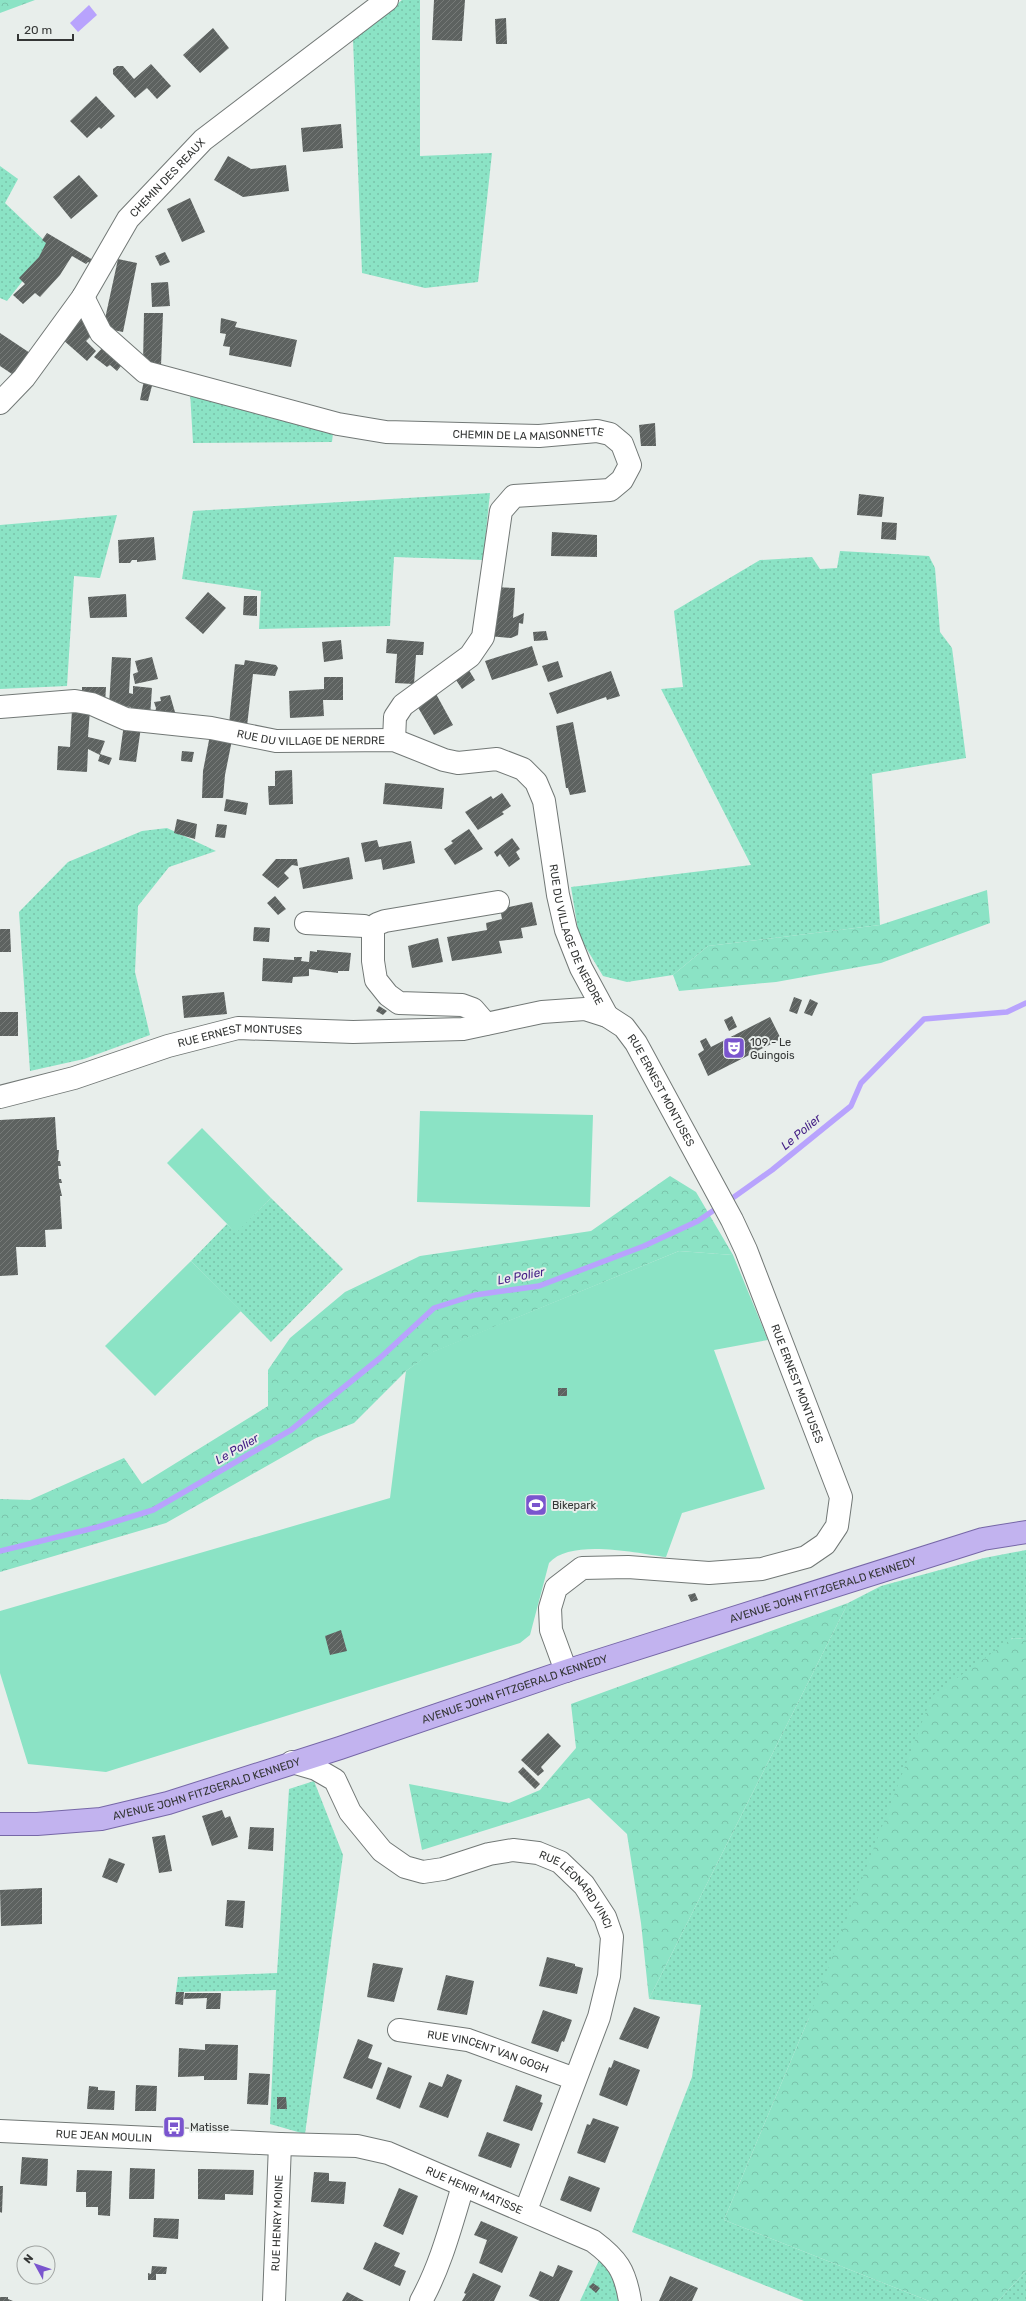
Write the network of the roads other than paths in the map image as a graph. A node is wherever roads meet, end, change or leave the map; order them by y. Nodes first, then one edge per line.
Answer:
1 (387, 0) edge
2 (83, 297) junction
3 (0, 403) edge
4 (0, 707) edge
5 (394, 740) junction
6 (498, 902) dead end
7 (306, 923) dead end
8 (373, 930) junction
9 (607, 1016) junction
10 (486, 1024) junction
11 (0, 1097) edge
12 (1026, 1532) edge
13 (566, 1670) junction
14 (292, 1762) junction
15 (0, 1824) edge
16 (399, 2030) dead end
17 (575, 2079) junction
18 (0, 2131) edge
19 (280, 2144) junction
20 (463, 2186) junction
21 (526, 2210) junction
22 (274, 2301) edge
23 (421, 2301) edge
24 (630, 2301) edge

1 - 2 street, CHEMIN DES REAUX
2 - 3 street, CHEMIN DES REAUX
2 - 5 street, CHEMIN DE LA MAISONNETTE
4 - 5 street, RUE DU VILLAGE DE NERDRE
5 - 9 street, RUE DU VILLAGE DE NERDRE
6 - 8 street
7 - 8 street
8 - 10 street
9 - 10 street, RUE ERNEST MONTUSES
9 - 13 street, RUE ERNEST MONTUSES
10 - 11 street, RUE ERNEST MONTUSES
12 - 13 main road, AVENUE JOHN FITZGERALD KENNEDY
13 - 14 main road, AVENUE JOHN FITZGERALD KENNEDY
14 - 15 main road, AVENUE JOHN FITZGERALD KENNEDY
14 - 17 street, RUE LÉONARD VINCI
16 - 17 street, RUE VINCENT VAN GOGH
17 - 21 street, RUE LÉONARD VINCI
18 - 19 street, RUE JEAN MOULIN
19 - 20 street, RUE HENRI MATISSE
19 - 22 street, RUE HENRY MOINE
20 - 21 street, RUE HENRI MATISSE
20 - 23 street
21 - 24 street, RUE HENRI MATISSE

